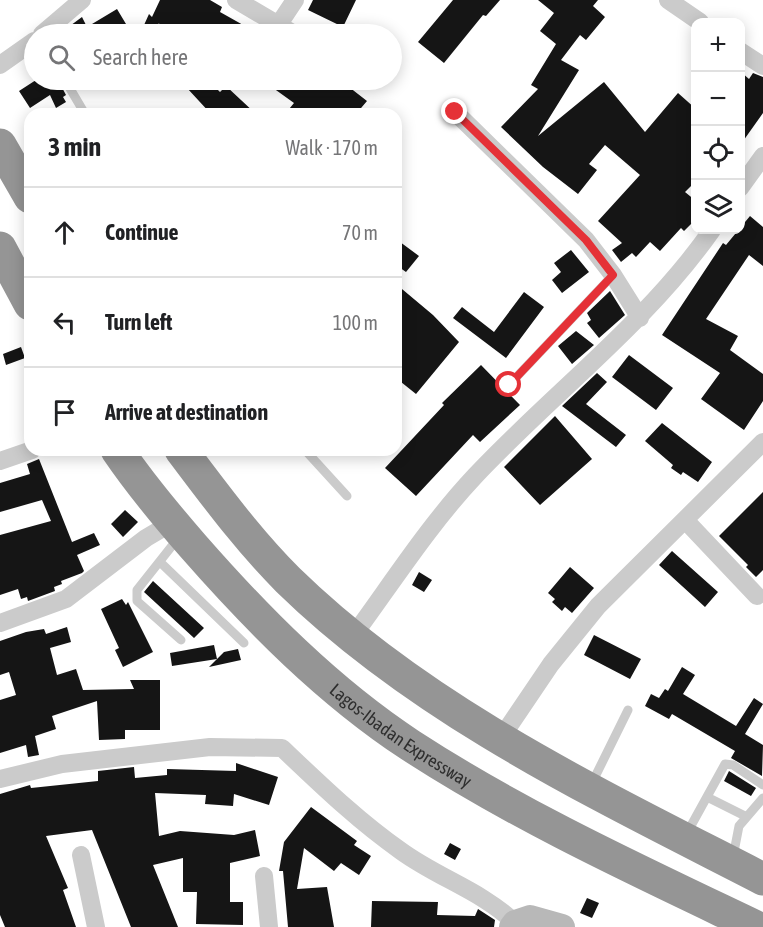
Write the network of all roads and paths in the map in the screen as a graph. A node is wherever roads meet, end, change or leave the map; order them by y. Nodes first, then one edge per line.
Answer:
1 (82, 0) edge
2 (236, 0) edge
3 (295, 0) edge
4 (668, 0) edge
5 (694, 18) edge
6 (54, 24) edge
7 (277, 24) edge
8 (288, 24) edge
9 (24, 48) edge
10 (745, 54) edge
11 (0, 65) edge
12 (763, 66) edge
13 (71, 90) edge
14 (81, 108) edge
15 (455, 112) dead end
16 (0, 145) edge
17 (763, 156) edge
18 (745, 182) edge
19 (24, 187) edge
20 (709, 234) edge
21 (0, 248) edge
22 (613, 275) junction
23 (24, 293) edge
24 (640, 318) junction
25 (509, 385) dead end
26 (763, 442) edge
27 (24, 453) edge
28 (121, 456) edge
29 (186, 456) edge
30 (310, 456) edge
31 (0, 461) edge
32 (347, 496) dead end
33 (686, 521) junction
34 (177, 528) junction
35 (160, 562) junction
36 (757, 596) dead end
37 (0, 623) edge
38 (353, 636) junction
39 (181, 640) dead end
40 (244, 643) dead end
41 (628, 710) dead end
42 (501, 738) junction
43 (0, 779) edge
44 (763, 785) edge
45 (589, 788) junction
46 (709, 798) junction
47 (763, 798) edge
48 (746, 816) junction
49 (684, 838) junction
50 (81, 855) dead end
51 (732, 863) junction
52 (264, 876) dead end
53 (763, 879) edge
54 (513, 925) edge
55 (96, 927) edge
56 (269, 927) edge
57 (562, 927) edge
58 (756, 927) edge

1 - 6 street
2 - 7 street
3 - 8 street
4 - 5 street
9 - 11 street
10 - 12 street
13 - 14 lane
15 - 22 street
16 - 19 highway
17 - 18 street
20 - 24 street
21 - 23 highway
22 - 24 street
22 - 25 lane
24 - 38 street
26 - 33 street
27 - 31 street
28 - 34 highway, Lagos-Ibadan Expressway
29 - 38 highway
30 - 32 lane
33 - 36 street
33 - 42 street
34 - 35 lane
34 - 37 street
34 - 58 highway, Lagos-Ibadan Expressway
35 - 39 lane
35 - 40 lane
38 - 42 highway
41 - 45 lane
42 - 45 highway
43 - 54 street
44 - 46 lane
45 - 49 highway
46 - 48 lane
46 - 49 lane
47 - 48 lane
48 - 51 lane
49 - 51 highway
50 - 55 street
51 - 53 highway
52 - 56 street
54 - 57 main road

